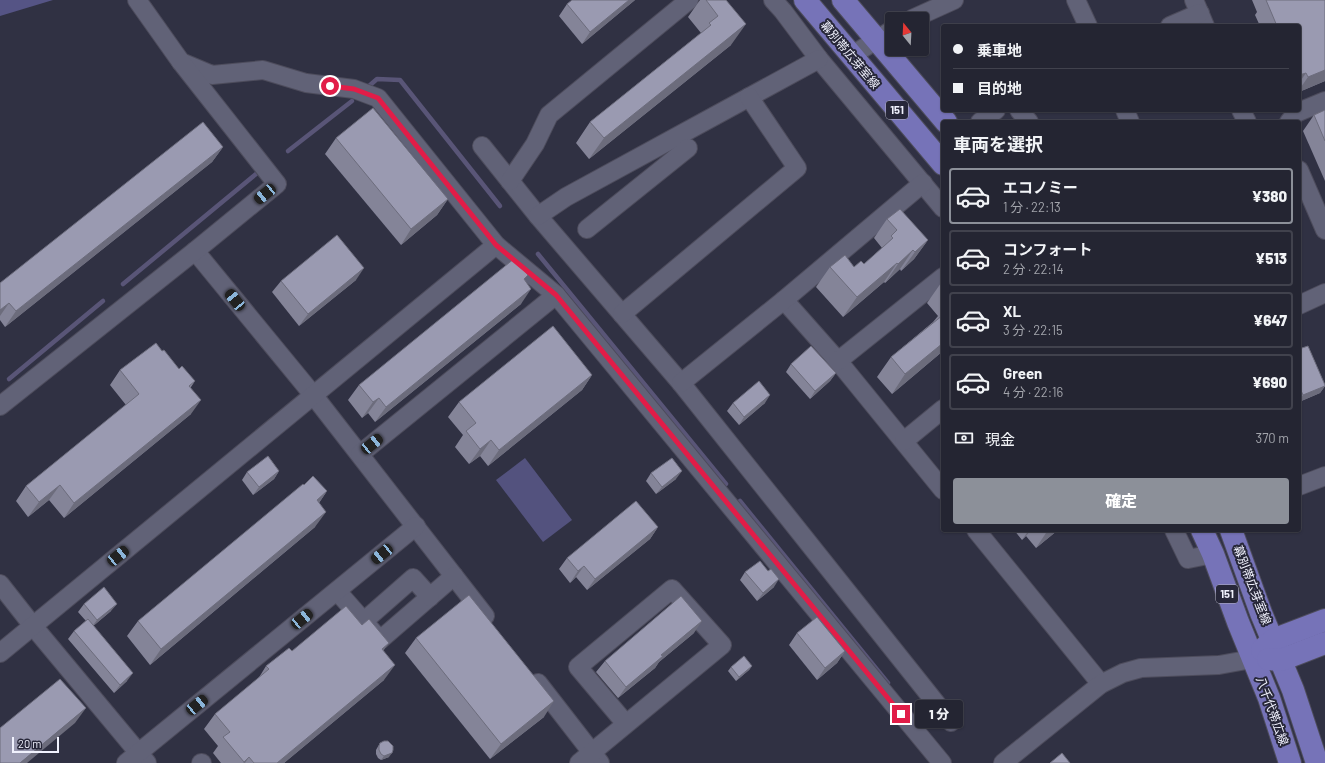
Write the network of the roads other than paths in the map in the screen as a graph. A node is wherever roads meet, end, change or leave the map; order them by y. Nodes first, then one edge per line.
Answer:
1 (137, 0) edge
2 (690, 0) edge
3 (773, 0) edge
4 (805, 0) edge
5 (843, 0) edge
6 (1076, 0) edge
7 (951, 1) edge
8 (927, 12) edge
9 (1200, 13) edge
10 (1087, 24) edge
11 (1175, 24) edge
12 (884, 35) edge
13 (851, 56) junction
14 (819, 59) junction
15 (181, 62) junction
16 (748, 97) junction
17 (1325, 101) edge
18 (1301, 111) edge
19 (993, 112) edge
20 (1021, 112) edge
21 (1298, 112) edge
22 (945, 120) edge
23 (983, 120) edge
24 (1027, 120) edge
25 (1291, 120) edge
26 (482, 146) dead end
27 (688, 148) dead end
28 (644, 154) junction
29 (941, 162) edge
30 (657, 173) junction
31 (1301, 175) edge
32 (510, 181) junction
33 (923, 183) junction
34 (941, 206) edge
35 (538, 216) junction
36 (587, 229) dead end
37 (1325, 230) edge
38 (496, 245) junction
39 (195, 251) junction
40 (941, 279) edge
41 (1325, 294) edge
42 (556, 295) junction
43 (784, 300) junction
44 (1301, 304) edge
45 (622, 314) junction
46 (838, 361) junction
47 (681, 383) junction
48 (314, 396) junction
49 (0, 406) edge
50 (941, 411) edge
51 (904, 441) junction
52 (360, 454) junction
53 (1325, 476) edge
54 (1301, 485) edge
55 (941, 487) edge
56 (416, 526) junction
57 (978, 532) edge
58 (1175, 532) edge
59 (1203, 532) edge
60 (1232, 532) edge
61 (1212, 554) junction
62 (454, 576) junction
63 (0, 584) edge
64 (337, 591) junction
65 (430, 597) junction
66 (1325, 620) edge
67 (364, 621) junction
68 (33, 626) junction
69 (494, 626) edge
70 (1273, 640) junction
71 (1325, 643) edge
72 (0, 653) edge
73 (1252, 658) junction
74 (1281, 660) junction
75 (528, 670) edge
76 (1101, 684) junction
77 (951, 722) dead end
78 (626, 724) junction
79 (138, 760) edge
80 (590, 760) edge
81 (942, 763) edge
82 (1003, 763) edge
83 (1290, 763) edge
84 (1317, 763) edge

1 - 15 street
2 - 32 street
3 - 14 street
4 - 13 main road, 幕別帯広芽室線 / 151
5 - 12 main road, 151
6 - 10 street
7 - 8 street
9 - 11 street
12 - 13 street
12 - 22 main road, 151
13 - 29 main road, 幕別帯広芽室線 / 151
14 - 16 street
14 - 33 street
15 - 38 street
15 - 39 street
16 - 28 street
16 - 45 street
17 - 18 street
19 - 23 street
20 - 24 street
21 - 25 street
26 - 32 street
27 - 30 street
28 - 30 street
28 - 35 street
30 - 36 street
31 - 37 street
32 - 35 street
33 - 34 street
33 - 43 street
35 - 45 street
38 - 42 street
38 - 48 street
39 - 48 street
39 - 49 street
40 - 46 street
41 - 44 street
42 - 52 street
42 - 81 street
43 - 46 street
43 - 47 street
45 - 47 street
46 - 51 street
47 - 77 street
48 - 52 street
48 - 68 street
50 - 51 street
51 - 55 street
52 - 56 street
53 - 54 street
56 - 62 street
56 - 64 street
57 - 76 street
58 - 61 street
59 - 61 main road, 151
60 - 70 main road, 幕別帯広芽室線 / 151
61 - 73 main road, 151
62 - 65 street
62 - 69 street
63 - 68 street
64 - 67 street
64 - 79 street
65 - 67 street
65 - 67 street
66 - 70 main road, 幕別帯広芽室線
68 - 72 street
68 - 79 street
70 - 73 main road, 幕別帯広芽室線
70 - 74 main road, 幕別帯広芽室線 / 151
71 - 74 main road
73 - 74 main road
73 - 76 street
73 - 83 main road, 八千代帯広線
74 - 84 main road
75 - 80 street
76 - 82 street
78 - 78 street
78 - 80 street

